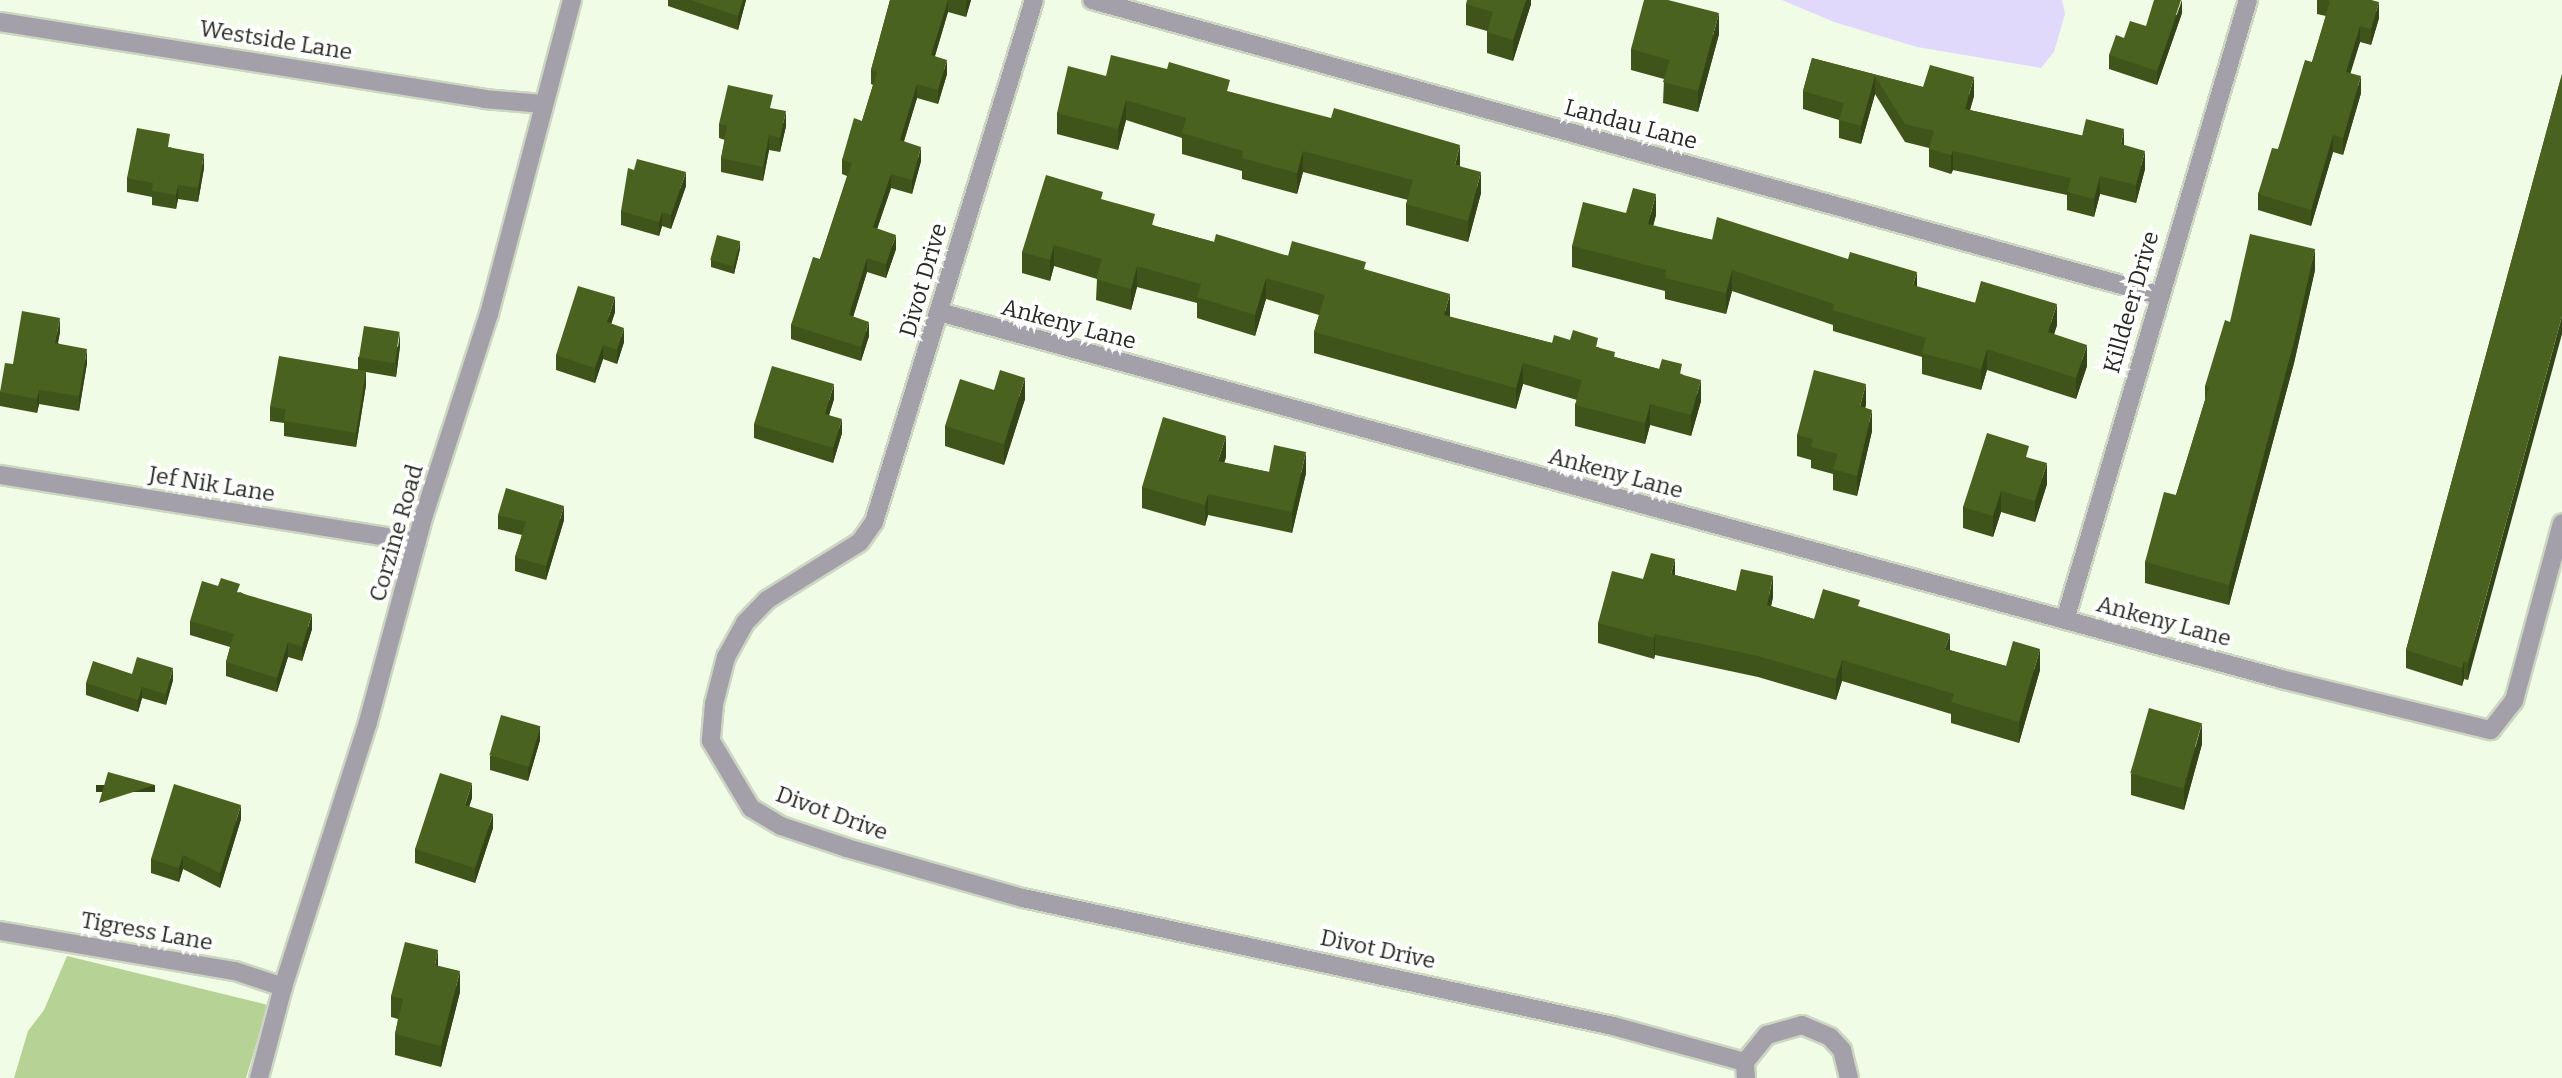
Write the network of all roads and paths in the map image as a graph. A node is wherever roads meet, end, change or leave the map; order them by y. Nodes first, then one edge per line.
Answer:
1 (572, 0) edge
2 (1034, 0) edge
3 (1092, 0) edge
4 (2248, 0) edge
5 (0, 22) edge
6 (543, 104) junction
7 (2158, 295) junction
8 (939, 313) junction
9 (0, 475) edge
10 (2562, 525) edge
11 (417, 542) junction
12 (2065, 620) junction
13 (0, 931) edge
14 (283, 987) junction
15 (1746, 1070) edge
16 (259, 1078) edge
17 (1849, 1078) edge

1 - 6 street, Corzine Road
2 - 8 street, Divot Drive
3 - 7 street, Landau Lane
4 - 7 street, Killdeer Drive
5 - 6 street, Westside Lane
6 - 11 street, Corzine Road
7 - 12 street, Killdeer Drive
8 - 12 street, Ankeny Lane
8 - 15 street, Divot Drive
9 - 11 street, Jef Nik Lane
10 - 12 street, Ankeny Lane
11 - 14 street, Corzine Road
13 - 14 street, Tigress Lane
14 - 16 street, Corzine Road
15 - 17 street, Divot Drive

